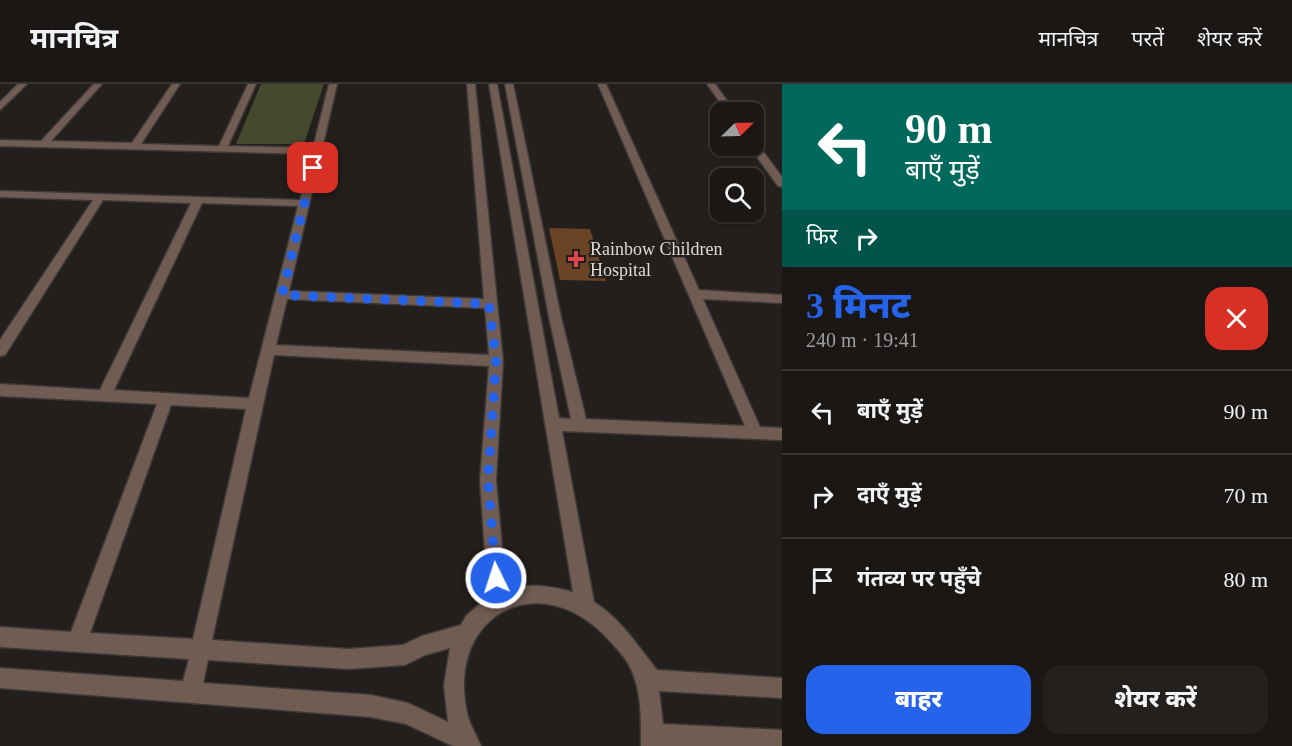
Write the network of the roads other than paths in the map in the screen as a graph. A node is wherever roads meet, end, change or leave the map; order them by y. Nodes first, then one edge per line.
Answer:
1 (23, 84) edge
2 (98, 84) edge
3 (176, 84) edge
4 (252, 84) edge
5 (333, 84) edge
6 (471, 84) edge
7 (493, 84) edge
8 (509, 84) edge
9 (603, 84) edge
10 (711, 84) edge
11 (724, 102) edge
12 (0, 106) edge
13 (0, 143) edge
14 (44, 144) junction
15 (134, 147) junction
16 (222, 149) junction
17 (317, 151) junction
18 (762, 156) edge
19 (782, 184) edge
20 (2, 196) edge
21 (100, 197) junction
22 (198, 200) junction
23 (304, 203) junction
24 (695, 294) junction
25 (282, 295) junction
26 (782, 298) edge
27 (489, 304) junction
28 (268, 350) junction
29 (0, 351) edge
30 (496, 361) junction
31 (0, 390) edge
32 (104, 396) junction
33 (166, 399) junction
34 (255, 404) junction
35 (553, 424) junction
36 (580, 425) junction
37 (755, 432) junction
38 (782, 434) edge
39 (498, 601) junction
40 (585, 607) junction
41 (464, 634) junction
42 (1, 638) edge
43 (77, 642) junction
44 (201, 650) junction
45 (640, 664) junction
46 (0, 678) edge
47 (782, 688) edge
48 (191, 693) junction
49 (652, 740) edge
50 (782, 741) edge
51 (468, 743) edge

1 - 12 street
2 - 14 street
3 - 15 street
4 - 16 street
5 - 17 street
6 - 27 street
7 - 35 street
8 - 36 street
9 - 24 street
10 - 11 street
13 - 14 street
14 - 15 street
15 - 16 street
16 - 17 street
17 - 23 street
18 - 19 street
20 - 21 street
21 - 22 street
21 - 29 street
22 - 23 street
22 - 32 street
23 - 25 street
24 - 26 street
24 - 37 street
25 - 27 street
25 - 28 street
27 - 30 street
28 - 30 street
28 - 34 street
30 - 39 street
31 - 32 street
32 - 33 street
33 - 34 street
33 - 43 street
34 - 44 street
35 - 36 street
35 - 40 street
36 - 37 street
37 - 38 street
39 - 40 street
39 - 41 street
40 - 45 street
41 - 44 street
41 - 51 street
42 - 43 street
43 - 44 street
44 - 48 street
45 - 47 street
45 - 49 street
46 - 48 street
48 - 51 street
49 - 50 street

